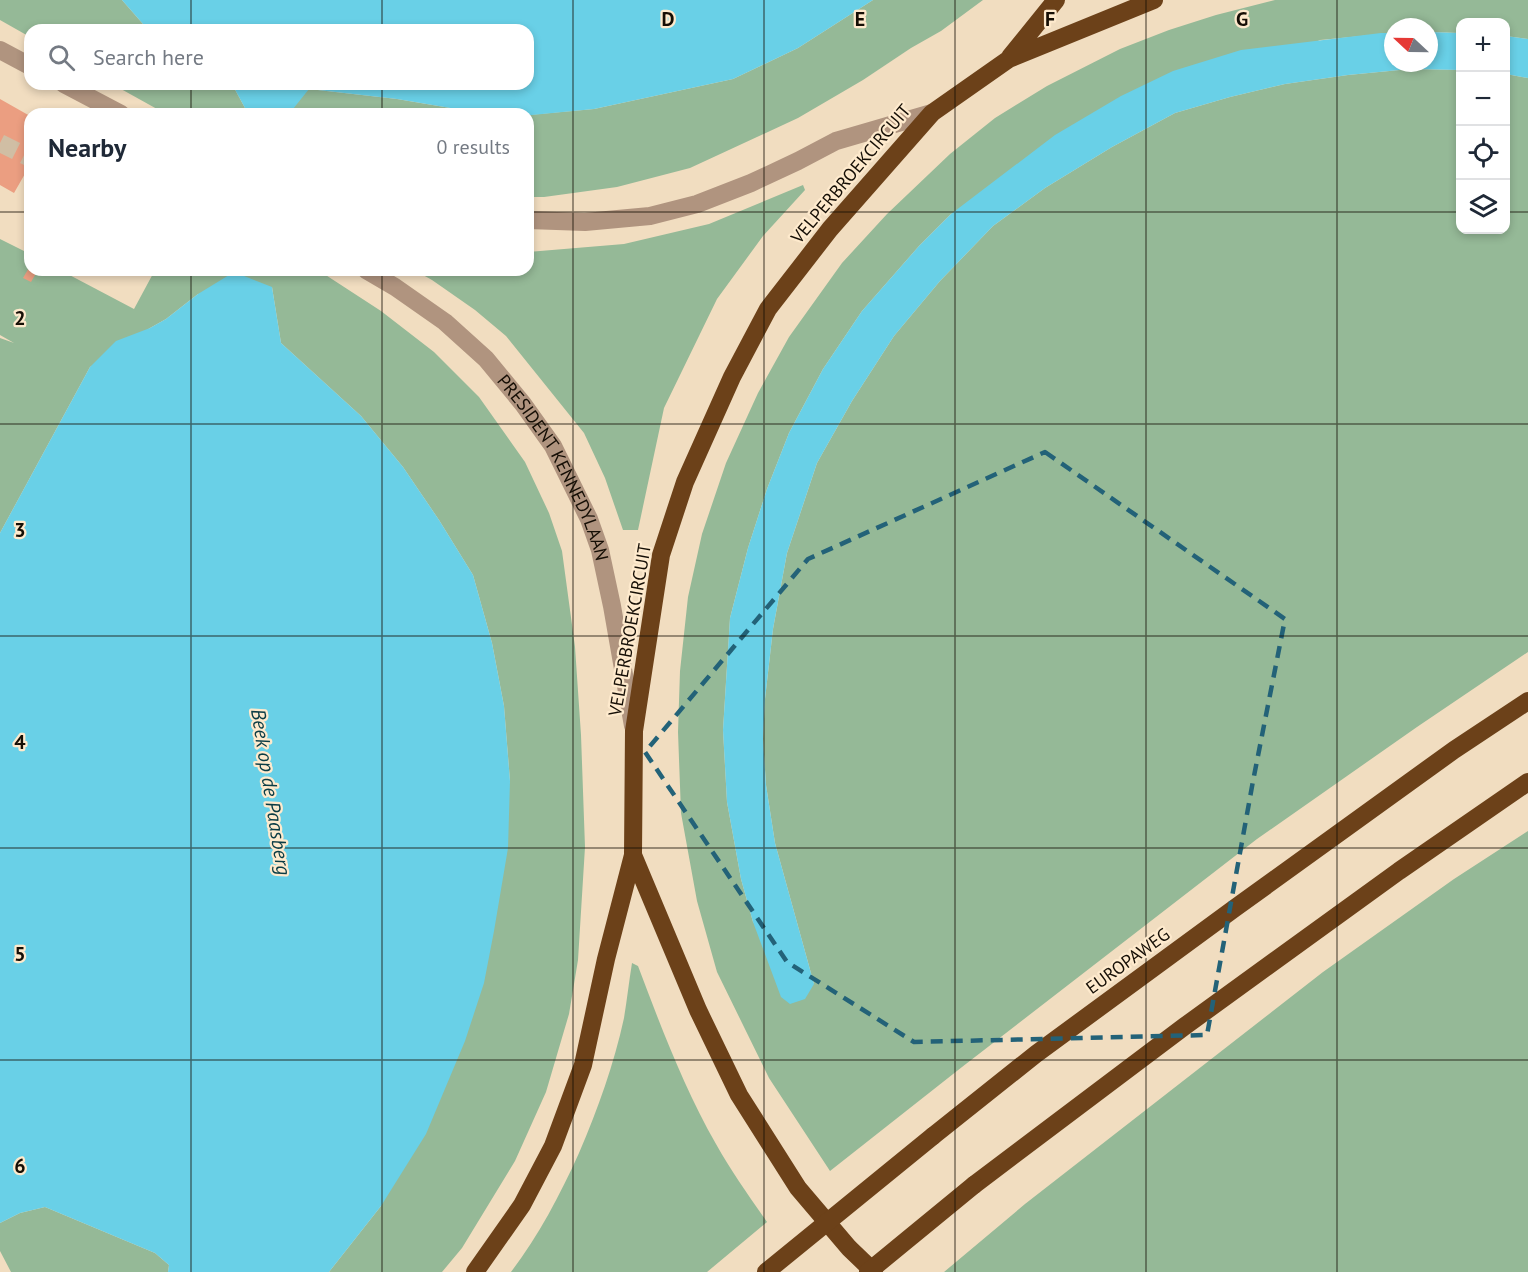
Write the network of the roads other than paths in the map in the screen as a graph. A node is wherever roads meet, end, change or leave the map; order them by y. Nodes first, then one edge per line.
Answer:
1 (1056, 0) edge
2 (1154, 0) edge
3 (0, 50) edge
4 (1009, 59) junction
5 (24, 63) edge
6 (75, 90) edge
7 (110, 108) edge
8 (932, 112) junction
9 (534, 220) edge
10 (376, 276) edge
11 (1528, 701) edge
12 (634, 731) junction
13 (1528, 782) edge
14 (633, 855) junction
15 (476, 1272) edge
16 (766, 1272) edge
17 (868, 1272) edge
18 (874, 1272) edge

1 - 4 highway
2 - 4 highway, VELPERBROEKCIRCUIT
3 - 5 street
4 - 8 highway, VELPERBROEKCIRCUIT
6 - 7 street
8 - 9 street
8 - 12 highway, VELPERBROEKCIRCUIT
10 - 12 street, PRESIDENT KENNEDYLAAN
11 - 16 highway, EUROPAWEG, bridge
12 - 14 highway, VELPERBROEKCIRCUIT
13 - 17 highway, bridge
14 - 15 highway
14 - 18 highway, VELPERBROEKCIRCUIT

